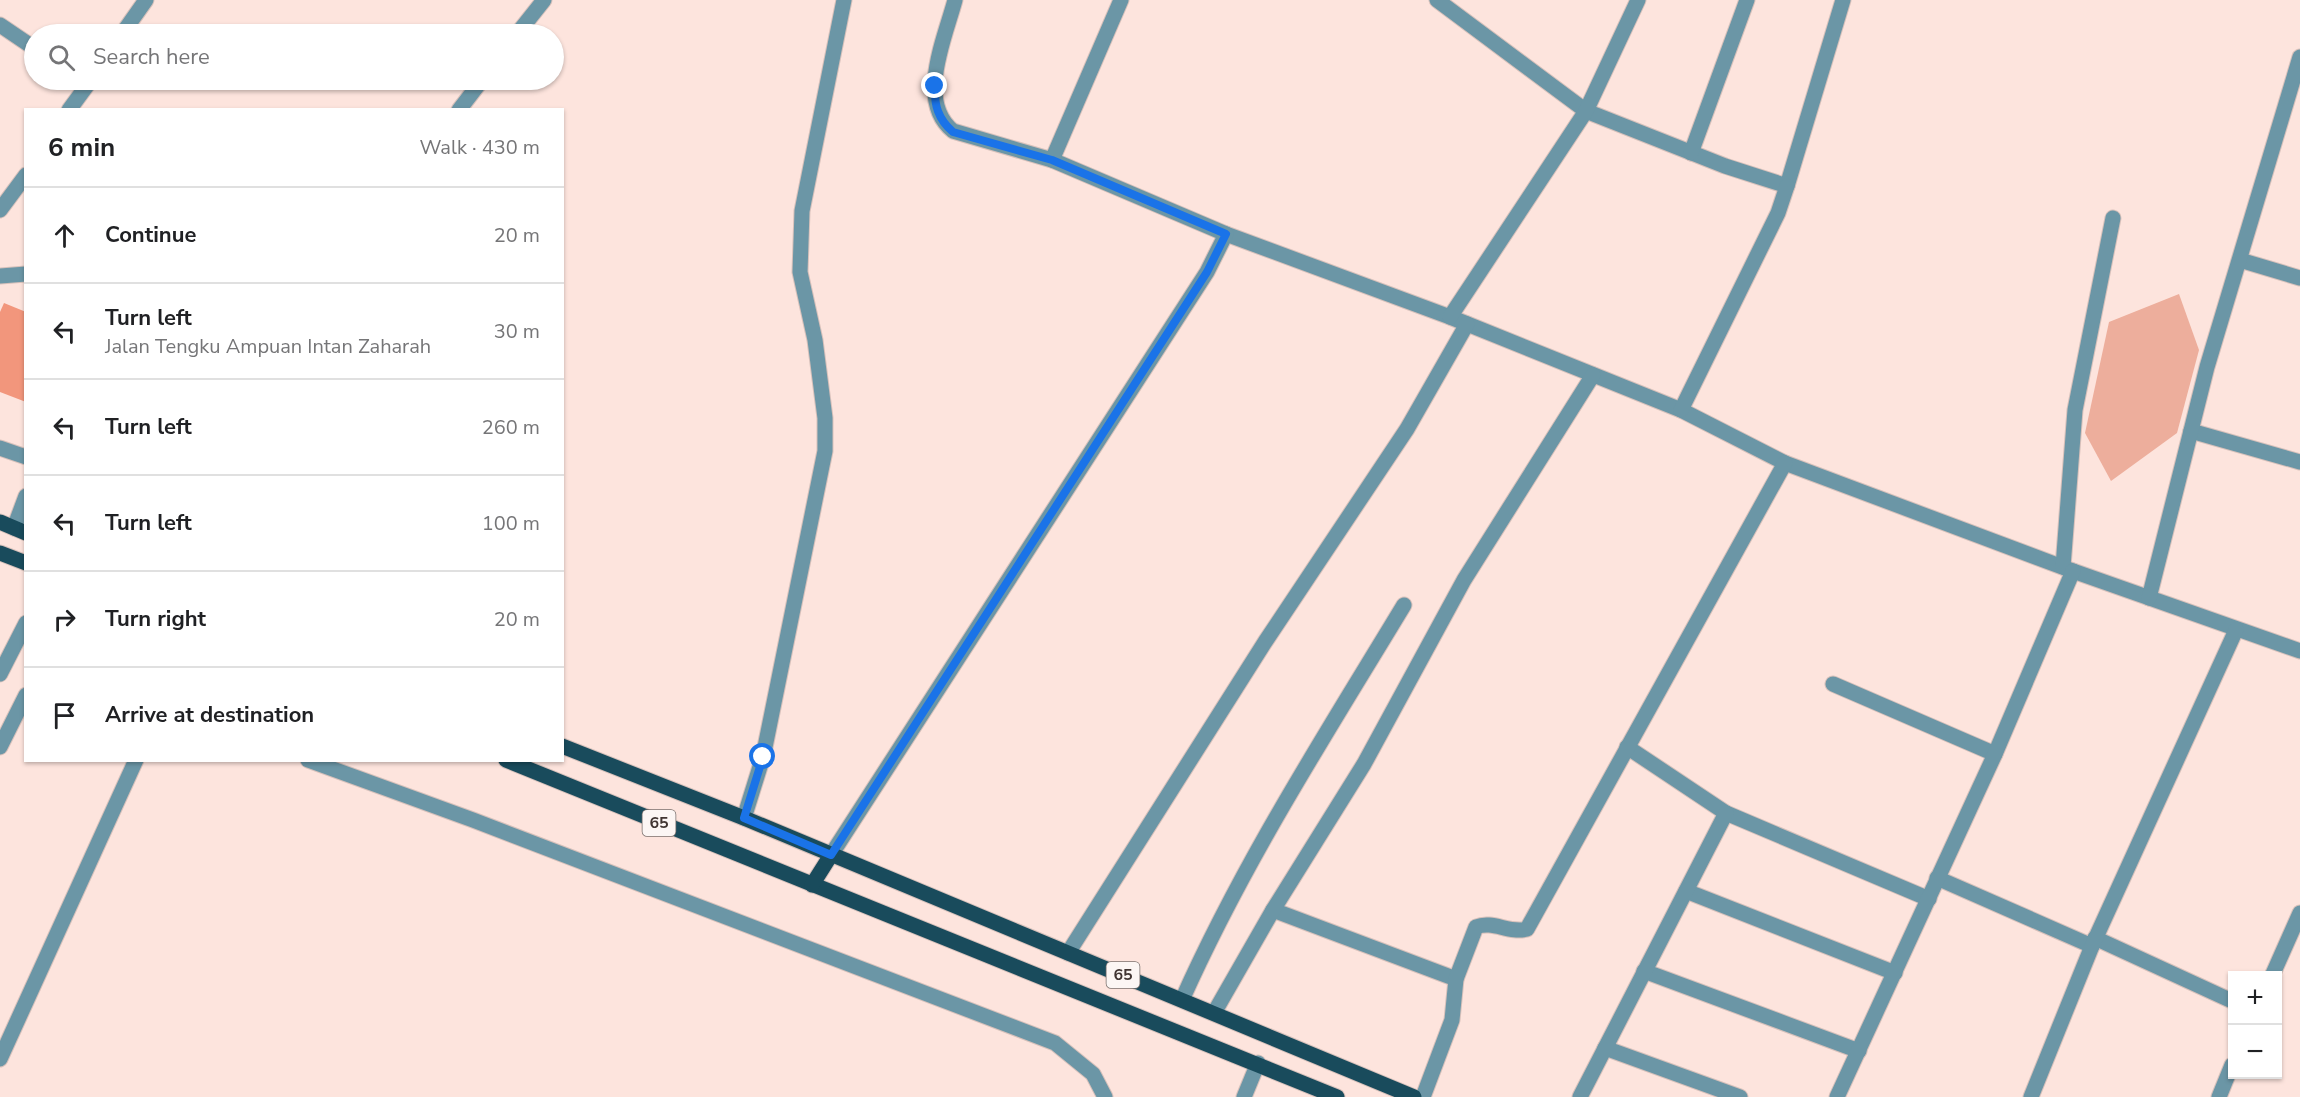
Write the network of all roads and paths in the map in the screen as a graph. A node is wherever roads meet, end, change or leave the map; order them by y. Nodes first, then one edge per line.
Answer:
1 (146, 0) edge
2 (544, 0) edge
3 (844, 0) edge
4 (955, 0) edge
5 (1121, 0) edge
6 (1437, 0) edge
7 (1638, 0) edge
8 (1747, 0) edge
9 (1843, 0) edge
10 (129, 24) edge
11 (525, 24) edge
12 (0, 25) edge
13 (24, 41) edge
14 (2300, 57) edge
15 (81, 90) edge
16 (474, 90) edge
17 (70, 108) edge
18 (461, 108) edge
19 (1586, 111) junction
20 (1691, 153) junction
21 (1052, 160) junction
22 (24, 178) edge
23 (1786, 186) junction
24 (0, 210) edge
25 (2113, 218) dead end
26 (1226, 234) junction
27 (2240, 260) junction
28 (24, 274) edge
29 (0, 276) edge
30 (2300, 278) edge
31 (1450, 317) junction
32 (1467, 324) junction
33 (1593, 375) junction
34 (1681, 410) junction
35 (2191, 431) junction
36 (0, 448) edge
37 (24, 456) edge
38 (2300, 462) edge
39 (1785, 463) junction
40 (24, 501) edge
41 (13, 528) edge
42 (0, 553) edge
43 (24, 562) edge
44 (2068, 569) junction
45 (2149, 598) junction
46 (1404, 605) dead end
47 (24, 627) edge
48 (2236, 630) junction
49 (2300, 651) edge
50 (0, 674) edge
51 (1833, 684) dead end
52 (24, 700) edge
53 (0, 747) edge
54 (564, 747) edge
55 (1628, 747) junction
56 (1995, 754) junction
57 (135, 762) edge
58 (313, 762) edge
59 (511, 762) edge
60 (1726, 813) junction
61 (744, 818) junction
62 (831, 855) junction
63 (1937, 878) junction
64 (812, 885) junction
65 (1686, 891) junction
66 (1929, 898) junction
67 (1273, 910) junction
68 (2300, 913) edge
69 (2094, 942) junction
70 (1068, 953) junction
71 (1644, 971) junction
72 (2274, 971) edge
73 (1895, 973) junction
74 (1456, 980) junction
75 (2228, 999) edge
76 (1182, 1000) junction
77 (1214, 1013) junction
78 (1605, 1048) junction
79 (1859, 1051) junction
80 (0, 1059) edge
81 (1258, 1063) junction
82 (2228, 1075) edge
83 (1105, 1097) edge
84 (1244, 1097) edge
85 (1337, 1097) edge
86 (1414, 1097) edge
87 (1423, 1097) edge
88 (1580, 1097) edge
89 (1740, 1097) edge
90 (1837, 1097) edge
91 (2031, 1097) edge
92 (2219, 1097) edge

1 - 10 street
2 - 11 street
3 - 61 street
4 - 21 street
5 - 21 street
6 - 19 street
7 - 19 street
8 - 20 street
9 - 23 street
12 - 13 street
14 - 27 street
15 - 17 street
16 - 18 street
19 - 20 street
19 - 31 street
20 - 23 street
21 - 26 street
22 - 24 street
23 - 34 street
25 - 44 street
26 - 31 street
26 - 62 street
27 - 30 street
27 - 35 street
28 - 29 street
31 - 32 street
32 - 33 street
32 - 70 street
33 - 34 street
33 - 67 street
34 - 39 street
35 - 38 street
35 - 45 street
36 - 37 street
39 - 44 street
39 - 55 street
40 - 41 street
42 - 43 main road
44 - 45 street
44 - 56 street
45 - 48 street
46 - 76 street
47 - 50 street
48 - 49 street
48 - 69 street
51 - 56 street
52 - 53 street
54 - 61 main road, 65
55 - 60 street
55 - 74 street
56 - 63 street
57 - 80 street
58 - 83 street
59 - 64 main road, 65
60 - 65 street
60 - 66 street
61 - 62 main road, 65
62 - 64 main road
62 - 70 main road, 65
63 - 66 street
63 - 69 street
64 - 81 main road, 65
65 - 71 street
65 - 73 street
66 - 73 street
67 - 74 street
67 - 77 street
68 - 72 street
69 - 75 street
69 - 91 street
70 - 76 main road, 65
71 - 78 street
71 - 79 street
73 - 79 street
74 - 87 street
76 - 77 main road, 65
77 - 86 main road, 65
78 - 88 street
78 - 89 street
79 - 90 street
81 - 84 street
81 - 85 main road, 65
82 - 92 street

